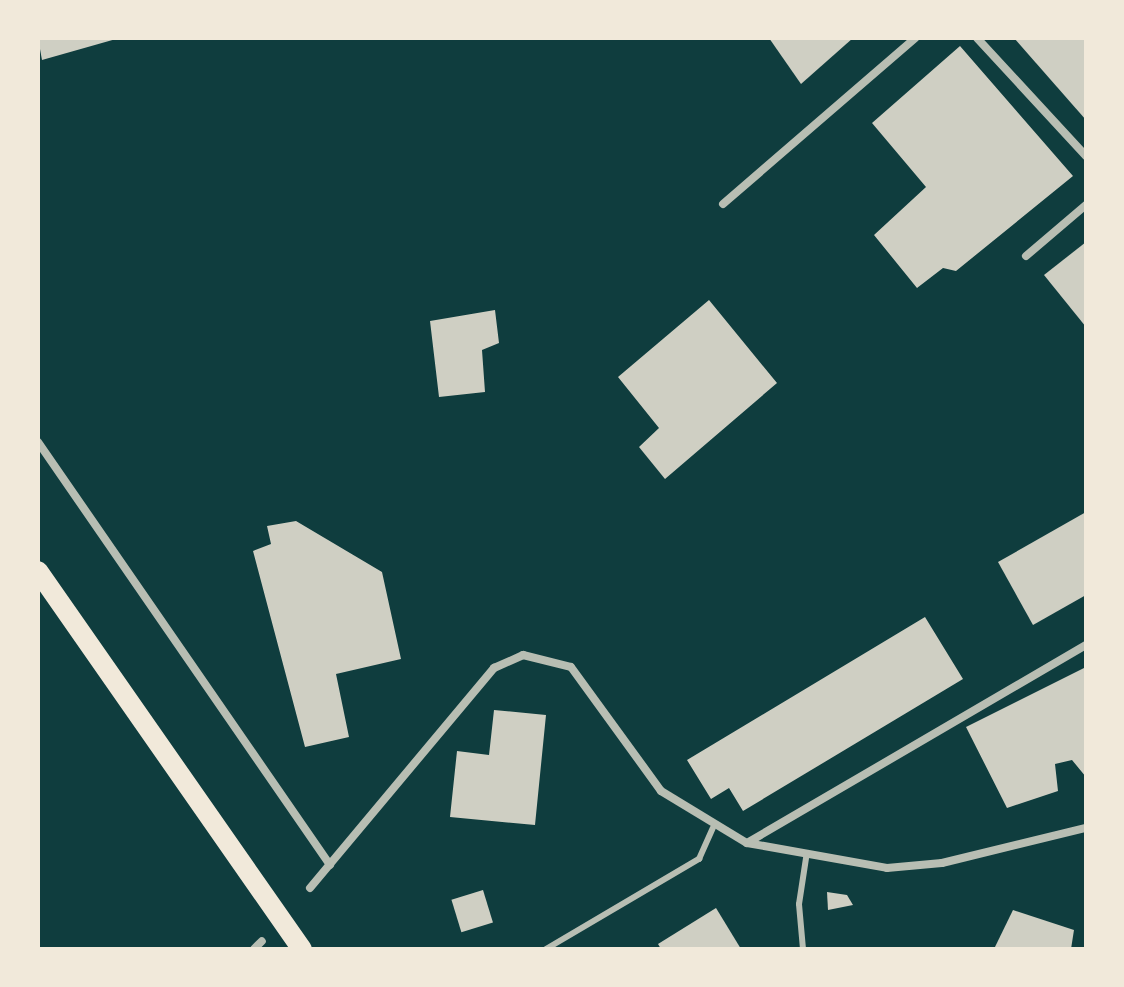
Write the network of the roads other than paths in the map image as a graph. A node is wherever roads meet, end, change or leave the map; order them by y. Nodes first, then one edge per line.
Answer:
1 (915, 38) edge
2 (977, 38) edge
3 (1086, 156) edge
4 (723, 204) dead end
5 (1086, 205) edge
6 (1026, 256) dead end
7 (38, 442) edge
8 (38, 572) edge
9 (1086, 645) edge
10 (713, 828) junction
11 (1086, 828) edge
12 (747, 843) junction
13 (806, 858) junction
14 (330, 865) junction
15 (310, 888) dead end
16 (262, 941) dead end
17 (254, 949) edge
18 (302, 949) edge
19 (546, 949) edge
20 (803, 949) edge

1 - 4 street
2 - 3 street
5 - 6 street
7 - 14 street
8 - 18 main road
9 - 12 street
10 - 12 street
10 - 14 street
10 - 19 lane
11 - 13 street
12 - 13 street
13 - 20 lane
14 - 15 street
16 - 17 street

